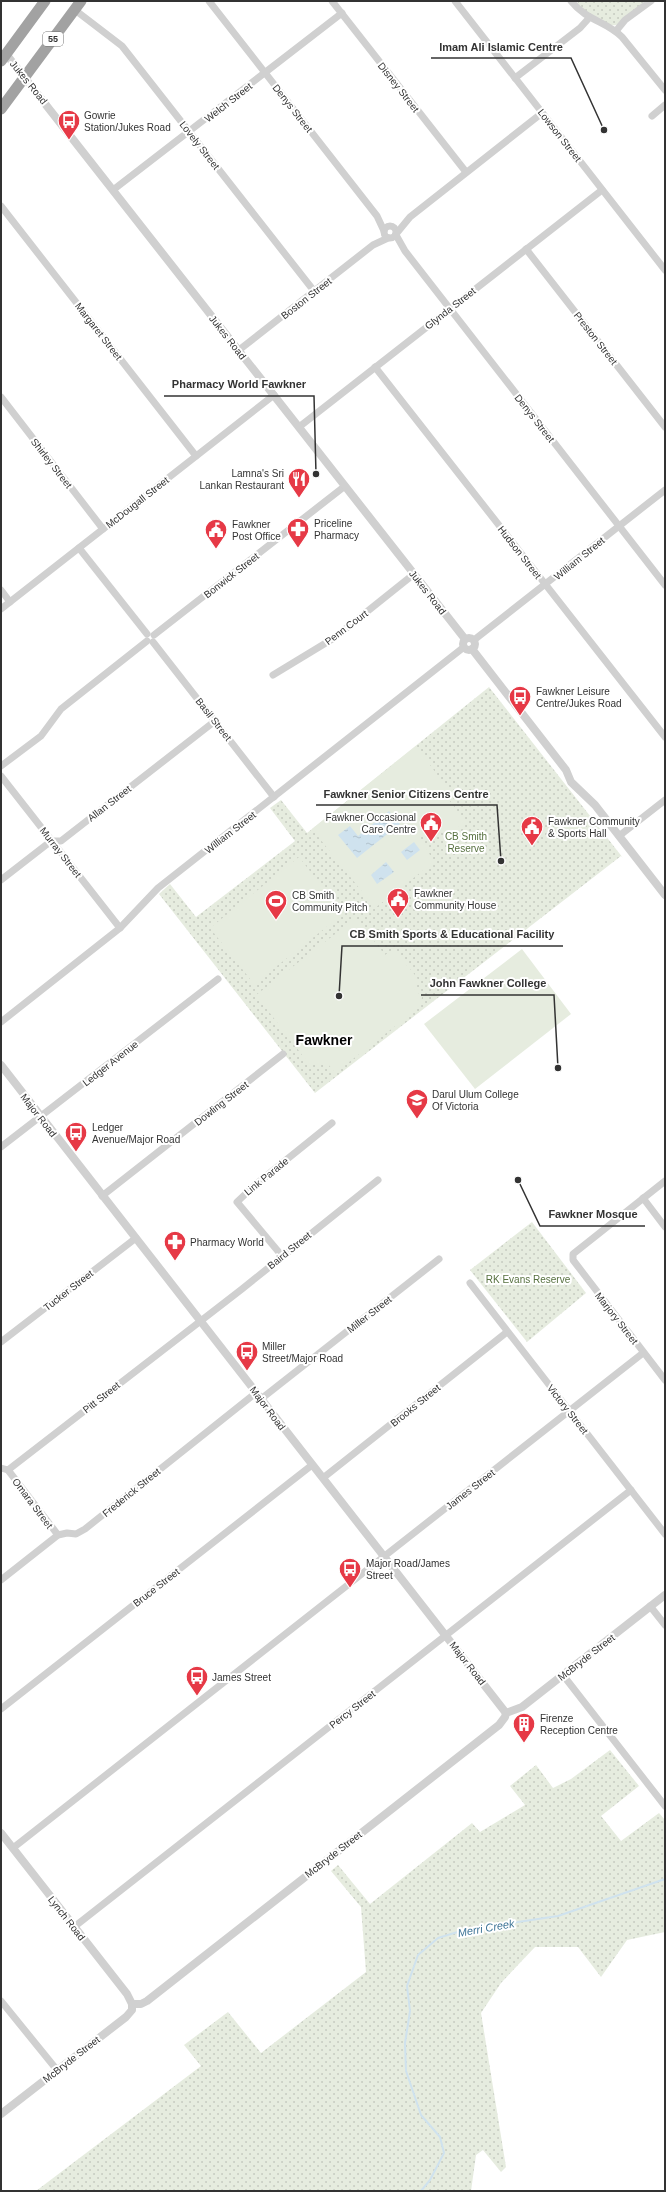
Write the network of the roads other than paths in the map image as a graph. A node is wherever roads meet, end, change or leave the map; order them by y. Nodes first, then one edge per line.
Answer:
1 (46, 1) edge
2 (209, 1) edge
3 (332, 1) edge
4 (455, 1) edge
5 (571, 1) edge
6 (651, 1) edge
7 (78, 5) edge
8 (342, 13) junction
9 (589, 18) junction
10 (616, 31) junction
11 (4, 58) edge
12 (265, 72) junction
13 (25, 76) junction
14 (515, 78) junction
15 (665, 90) edge
16 (665, 105) edge
17 (1, 109) edge
18 (542, 113) junction
19 (652, 116) dead end
20 (189, 132) junction
21 (466, 172) junction
22 (113, 190) junction
23 (602, 190) junction
24 (1, 206) edge
25 (377, 216) junction
26 (410, 217) junction
27 (392, 226) junction
28 (390, 234) junction
29 (526, 249) junction
30 (665, 270) edge
31 (314, 291) junction
32 (450, 309) junction
33 (239, 350) junction
34 (375, 367) junction
35 (274, 395) junction
36 (1, 397) edge
37 (299, 427) junction
38 (665, 427) edge
39 (196, 456) junction
40 (345, 486) junction
41 (665, 490) edge
42 (619, 526) junction
43 (103, 529) junction
44 (79, 548) junction
45 (414, 574) junction
46 (546, 585) junction
47 (665, 585) edge
48 (1, 590) edge
49 (10, 602) junction
50 (1, 609) edge
51 (151, 638) junction
52 (474, 640) junction
53 (464, 643) junction
54 (472, 649) junction
55 (273, 675) dead end
56 (215, 721) junction
57 (665, 737) edge
58 (1, 766) edge
59 (1, 776) edge
60 (274, 797) junction
61 (665, 800) edge
62 (619, 836) junction
63 (53, 841) junction
64 (1, 880) edge
65 (665, 895) edge
66 (120, 928) junction
67 (218, 979) dead end
68 (1, 1022) edge
69 (283, 1054) dead end
70 (1, 1065) edge
71 (40, 1116) junction
72 (332, 1123) dead end
73 (1, 1147) edge
74 (378, 1180) dead end
75 (665, 1181) edge
76 (102, 1196) junction
77 (643, 1198) junction
78 (665, 1227) edge
79 (136, 1238) junction
80 (282, 1256) junction
81 (439, 1259) dead end
82 (470, 1283) dead end
83 (201, 1321) junction
84 (507, 1332) junction
85 (1, 1342) edge
86 (644, 1352) junction
87 (665, 1380) edge
88 (259, 1396) junction
89 (569, 1410) junction
90 (312, 1465) junction
91 (4, 1469) edge
92 (323, 1478) junction
93 (631, 1490) junction
94 (665, 1534) edge
95 (58, 1535) junction
96 (385, 1557) junction
97 (1, 1580) edge
98 (665, 1594) edge
99 (650, 1606) junction
100 (665, 1625) edge
101 (447, 1635) junction
102 (563, 1675) junction
103 (1, 1709) edge
104 (506, 1713) junction
105 (665, 1806) edge
106 (1, 1833) edge
107 (13, 1848) junction
108 (74, 1927) junction
109 (1, 2001) edge
110 (132, 2004) junction
111 (56, 2070) junction
112 (1, 2114) edge

1 - 11 highway
2 - 12 street, Denys Street
3 - 8 street, Disney Street
4 - 14 street, Lowson Street
5 - 9 street
6 - 10 street
7 - 13 highway, 55
7 - 20 street, Lovely Street
8 - 12 street, Welch Street
8 - 21 street, Disney Street
9 - 10 street
9 - 14 street
10 - 15 street
11 - 13 street, Jukes Road
12 - 20 street, Welch Street
12 - 25 street, Denys Street
13 - 17 highway, 55
13 - 22 street, Jukes Road
14 - 18 street, Lowson Street
16 - 19 street
18 - 21 street, Boston Street
18 - 23 street, Lowson Street
20 - 22 street, Welch Street
20 - 31 street, Lovely Street
21 - 26 street, Boston Street
22 - 33 street, Jukes Road
23 - 29 street, Glynda Street
23 - 30 street, Lowson Street
24 - 39 street, Margaret Street
25 - 27 street, Denys Street
25 - 28 street, Denys Street
26 - 27 street, Boston Street
26 - 28 street, Boston Street
27 - 28 street
28 - 31 street, Boston Street
28 - 32 street, Denys Street
29 - 32 street, Glynda Street
29 - 38 street, Preston Street
31 - 33 street, Boston Street
32 - 34 street, Glynda Street
32 - 42 street, Denys Street
33 - 35 street, Jukes Road
34 - 37 street, Glynda Street
34 - 46 street, Hudson Street
35 - 37 street, Jukes Road
35 - 39 street, McDougall Street
36 - 43 street, Shirley Street
37 - 40 street, Jukes Road
39 - 43 street, McDougall Street
40 - 45 street, Jukes Road
40 - 51 street, Bonwick Street
41 - 42 street, William Street
42 - 46 street, William Street
42 - 47 street, Denys Street
43 - 44 street, McDougall Street
44 - 49 street, McDougall Street
44 - 51 street, Basil Street
45 - 53 street, Jukes Road
45 - 55 street, Penn Court
46 - 52 street, William Street
46 - 57 street, Hudson Street
48 - 49 street
49 - 50 street, McDougall Street
51 - 56 street, Basil Street
51 - 58 street, Bonwick Street
52 - 53 street
52 - 54 street
53 - 54 street
53 - 60 street, William Street
54 - 62 street
56 - 60 street, Basil Street
56 - 63 street, Allan Street
59 - 63 street, Murray Street
60 - 66 street, William Street
61 - 62 street
62 - 65 street
63 - 64 street, Allan Street
63 - 66 street, Murray Street
66 - 68 street, William Street
67 - 71 street, Ledger Avenue
69 - 76 street, Dowling Street
70 - 71 street, Major Road
71 - 73 street, Ledger Avenue
71 - 76 street, Major Road
72 - 80 street, Link Parade
74 - 80 street, Baird Street
75 - 77 street
76 - 79 street, Major Road
77 - 78 street
77 - 86 street, Marjory Street
79 - 83 street, Major Road
79 - 85 street, Tucker Street
80 - 83 street, Baird Street
81 - 88 street, Miller Street
82 - 84 street, Victory Street
83 - 88 street, Major Road
83 - 91 street, Pitt Street
84 - 89 street, Victory Street
84 - 92 street, Brooks Street
86 - 87 street, Marjory Street
86 - 89 street, James Street
88 - 90 street, Major Road
88 - 95 street, Frederick Street
89 - 93 street, Victory Street
89 - 96 street, James Street
90 - 92 street, Major Road
90 - 103 street, Bruce Street
91 - 95 street, Omara Street
92 - 96 street, Major Road
93 - 94 street, Victory Street
93 - 101 street, Percy Street
95 - 97 street
96 - 101 street, Major Road
96 - 107 street, James Street
98 - 99 street, McBryde Street
99 - 100 street
99 - 102 street, McBryde Street
101 - 104 street, Major Road
101 - 108 street, Percy Street
102 - 104 street, McBryde Street
102 - 105 street
104 - 110 street, McBryde Street
106 - 107 street, Lynch Road
107 - 108 street, Lynch Road
108 - 110 street, Lynch Road
109 - 111 street
110 - 111 street, McBryde Street
111 - 112 street, McBryde Street

